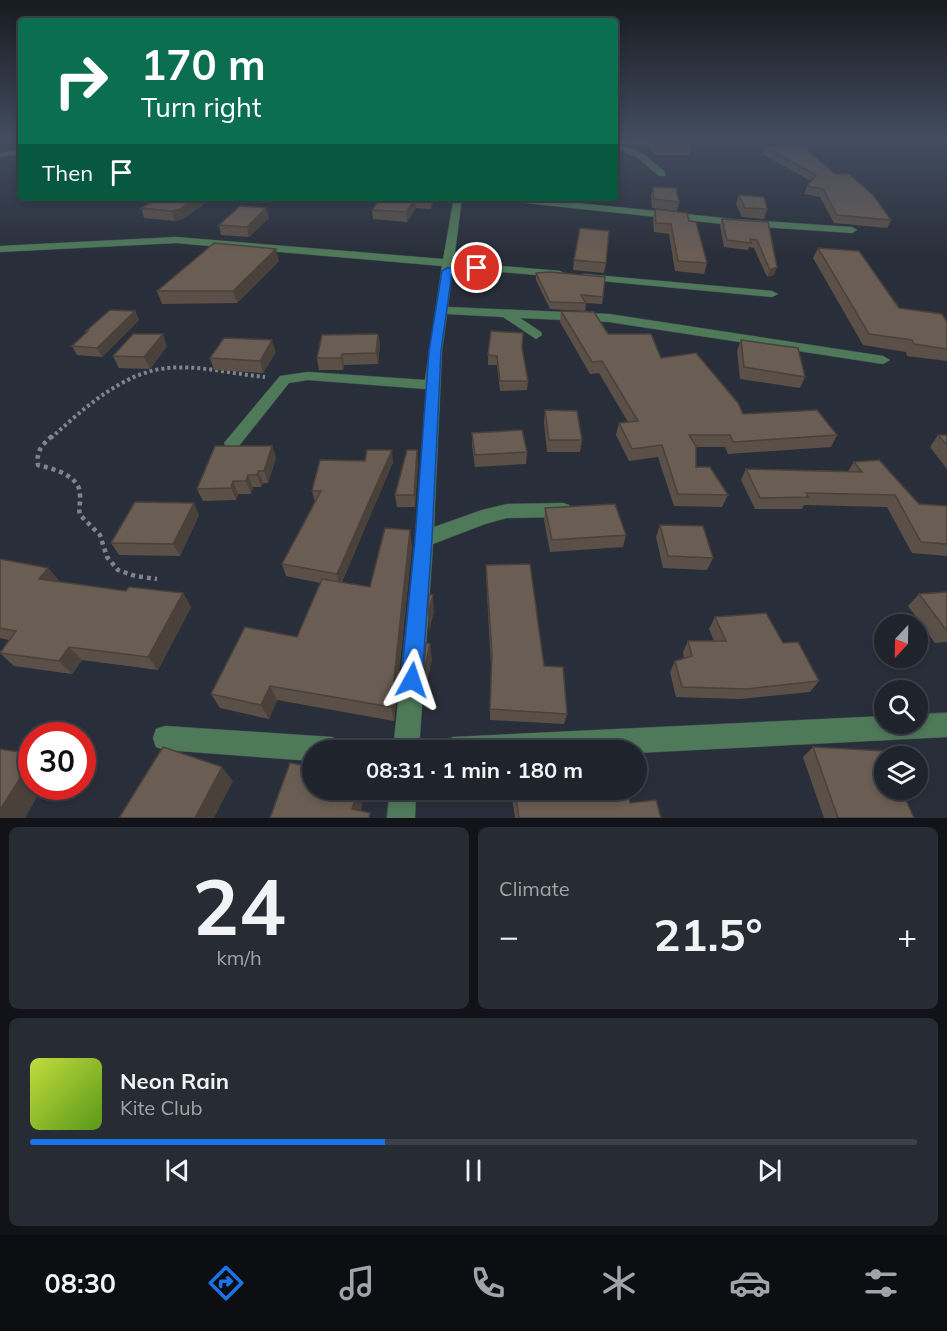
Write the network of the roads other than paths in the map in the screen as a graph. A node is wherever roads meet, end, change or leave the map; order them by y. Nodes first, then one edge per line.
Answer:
1 (458, 201) edge
2 (534, 201) edge
3 (852, 230) dead end
4 (0, 249) edge
5 (447, 267) junction
6 (772, 294) dead end
7 (442, 310) junction
8 (506, 314) junction
9 (536, 335) dead end
10 (435, 351) junction
11 (883, 360) dead end
12 (232, 443) edge
13 (564, 510) edge
14 (424, 539) junction
15 (947, 725) edge
16 (165, 738) dead end
17 (407, 740) edge
18 (647, 740) edge
19 (302, 748) edge
20 (402, 800) edge
21 (400, 818) edge

1 - 5 street
2 - 3 street
4 - 5 street
5 - 6 street
5 - 7 street
7 - 8 street
7 - 10 street
8 - 9 street
8 - 11 street
10 - 12 street
10 - 14 street
13 - 14 street
14 - 17 street
15 - 18 street
16 - 19 street
20 - 21 street

